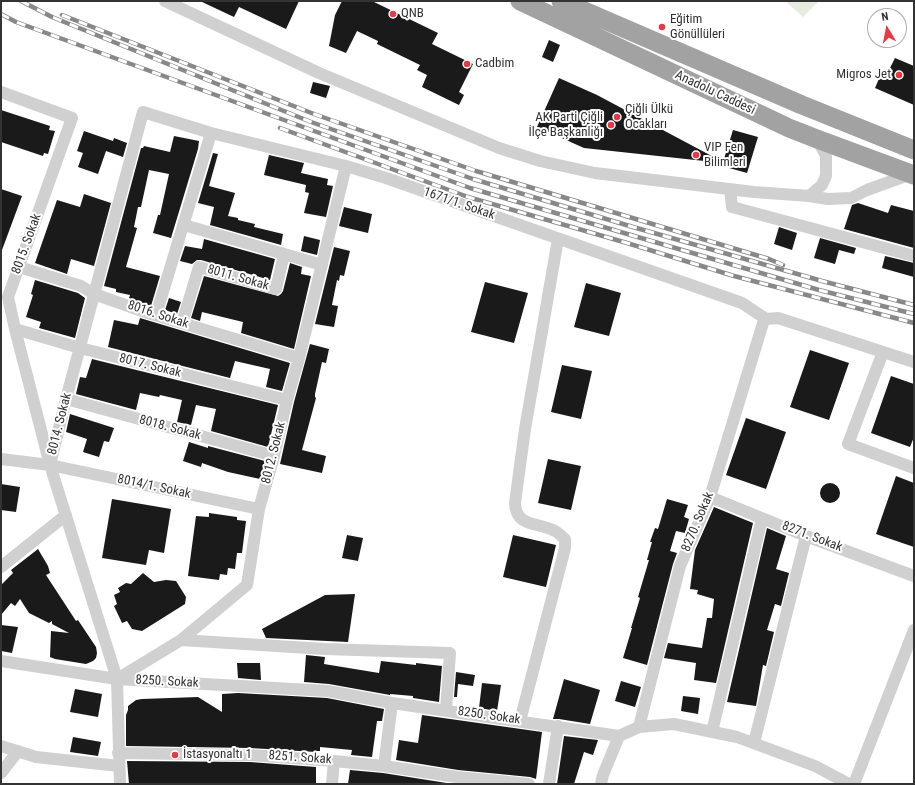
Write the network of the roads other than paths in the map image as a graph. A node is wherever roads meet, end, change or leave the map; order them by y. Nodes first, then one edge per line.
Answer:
1 (165, 1) edge
2 (520, 1) edge
3 (561, 1) edge
4 (1, 92) edge
5 (143, 112) joint
6 (211, 133) junction
7 (817, 139) junction
8 (914, 150) edge
9 (346, 166) junction
10 (912, 175) edge
11 (730, 189) junction
12 (809, 196) junction
13 (184, 225) junction
14 (558, 239) junction
15 (284, 254) junction
16 (914, 256) edge
17 (322, 265) junction
18 (19, 267) junction
19 (94, 294) junction
20 (156, 315) junction
21 (766, 319) junction
22 (182, 323) junction
23 (15, 329) junction
24 (80, 348) junction
25 (883, 352) junction
26 (298, 358) junction
27 (914, 362) edge
28 (66, 399) junction
29 (286, 400) junction
30 (274, 456) junction
31 (1, 459) edge
32 (50, 465) junction
33 (914, 468) edge
34 (710, 496) junction
35 (259, 509) junction
36 (66, 516) junction
37 (762, 518) junction
38 (806, 536) junction
39 (1, 567) edge
40 (914, 576) edge
41 (914, 630) edge
42 (181, 640) junction
43 (1, 661) edge
44 (117, 679) junction
45 (392, 703) junction
46 (446, 710) junction
47 (520, 721) junction
48 (558, 726) junction
49 (639, 727) junction
50 (712, 732) junction
51 (619, 736) junction
52 (754, 743) junction
53 (1, 746) edge
54 (18, 751) junction
55 (118, 753) junction
56 (334, 761) junction
57 (119, 766) junction
58 (384, 766) junction
59 (1, 773) edge
60 (457, 780) edge
61 (120, 784) edge
62 (332, 784) edge
63 (529, 784) edge
64 (550, 784) edge
65 (601, 784) edge
66 (849, 784) edge
67 (854, 784) edge

1 - 11 street
2 - 7 highway, Anadolu Caddesi
3 - 8 highway, Anadolu Caddesi
4 - 18 street, 8015. Sokak
5 - 6 street, 1671/1. Sokak
5 - 19 street, 8014. Sokak
6 - 9 street, 1671/1. Sokak
6 - 13 street
7 - 10 highway, Anadolu Caddesi
7 - 12 street
9 - 14 street, 1671/1. Sokak
9 - 17 street, 8012. Sokak
10 - 12 street
11 - 12 street
11 - 16 street
13 - 15 street
13 - 20 street
14 - 21 street, 1671/1. Sokak
14 - 47 street
15 - 17 street
15 - 22 street, 8011. Sokak
17 - 26 street, 8012. Sokak
18 - 19 street, 8016. Sokak
18 - 23 street, 8015. Sokak
19 - 20 street, 8016. Sokak
19 - 24 street, 8014. Sokak
20 - 22 street, 8016. Sokak
21 - 25 street
21 - 34 street, 8270. Sokak
22 - 26 street, 8016. Sokak
23 - 24 street, 8017. Sokak
23 - 32 street, 8015. Sokak
24 - 28 street, 8014. Sokak
24 - 29 street, 8017. Sokak
25 - 27 street
25 - 33 street
26 - 29 street, 8012. Sokak
28 - 30 street, 8018. Sokak
28 - 32 street, 8014. Sokak
29 - 30 street, 8012. Sokak
30 - 35 street, 8012. Sokak
31 - 32 street, 8014/1. Sokak
32 - 35 street, 8014/1. Sokak
32 - 36 street, 8014. Sokak
34 - 37 street, 8271. Sokak
34 - 49 street, 8270. Sokak
35 - 42 street, 8012. Sokak
36 - 39 street
36 - 44 street, 8014. Sokak
37 - 38 street, 8271. Sokak
37 - 50 street
38 - 40 street, 8271. Sokak
38 - 52 street
41 - 67 street
42 - 44 street, 8012. Sokak
42 - 46 street
43 - 44 street, 8250. Sokak
44 - 45 street, 8250. Sokak
44 - 55 street, 8014. Sokak
45 - 46 street, 8250. Sokak
45 - 58 street
46 - 47 street, 8250. Sokak
47 - 48 street, 8250. Sokak
48 - 51 street, 8250. Sokak
48 - 64 street
49 - 50 street
49 - 51 street
50 - 52 street
51 - 65 street
52 - 66 street
53 - 54 street
54 - 57 street
54 - 59 street
55 - 56 street, 8251. Sokak
55 - 57 street, 8014. Sokak
56 - 58 street, 8251. Sokak
56 - 62 street
57 - 61 street, 8014. Sokak
58 - 60 street, 8251. Sokak
60 - 63 street, 8251. Sokak

